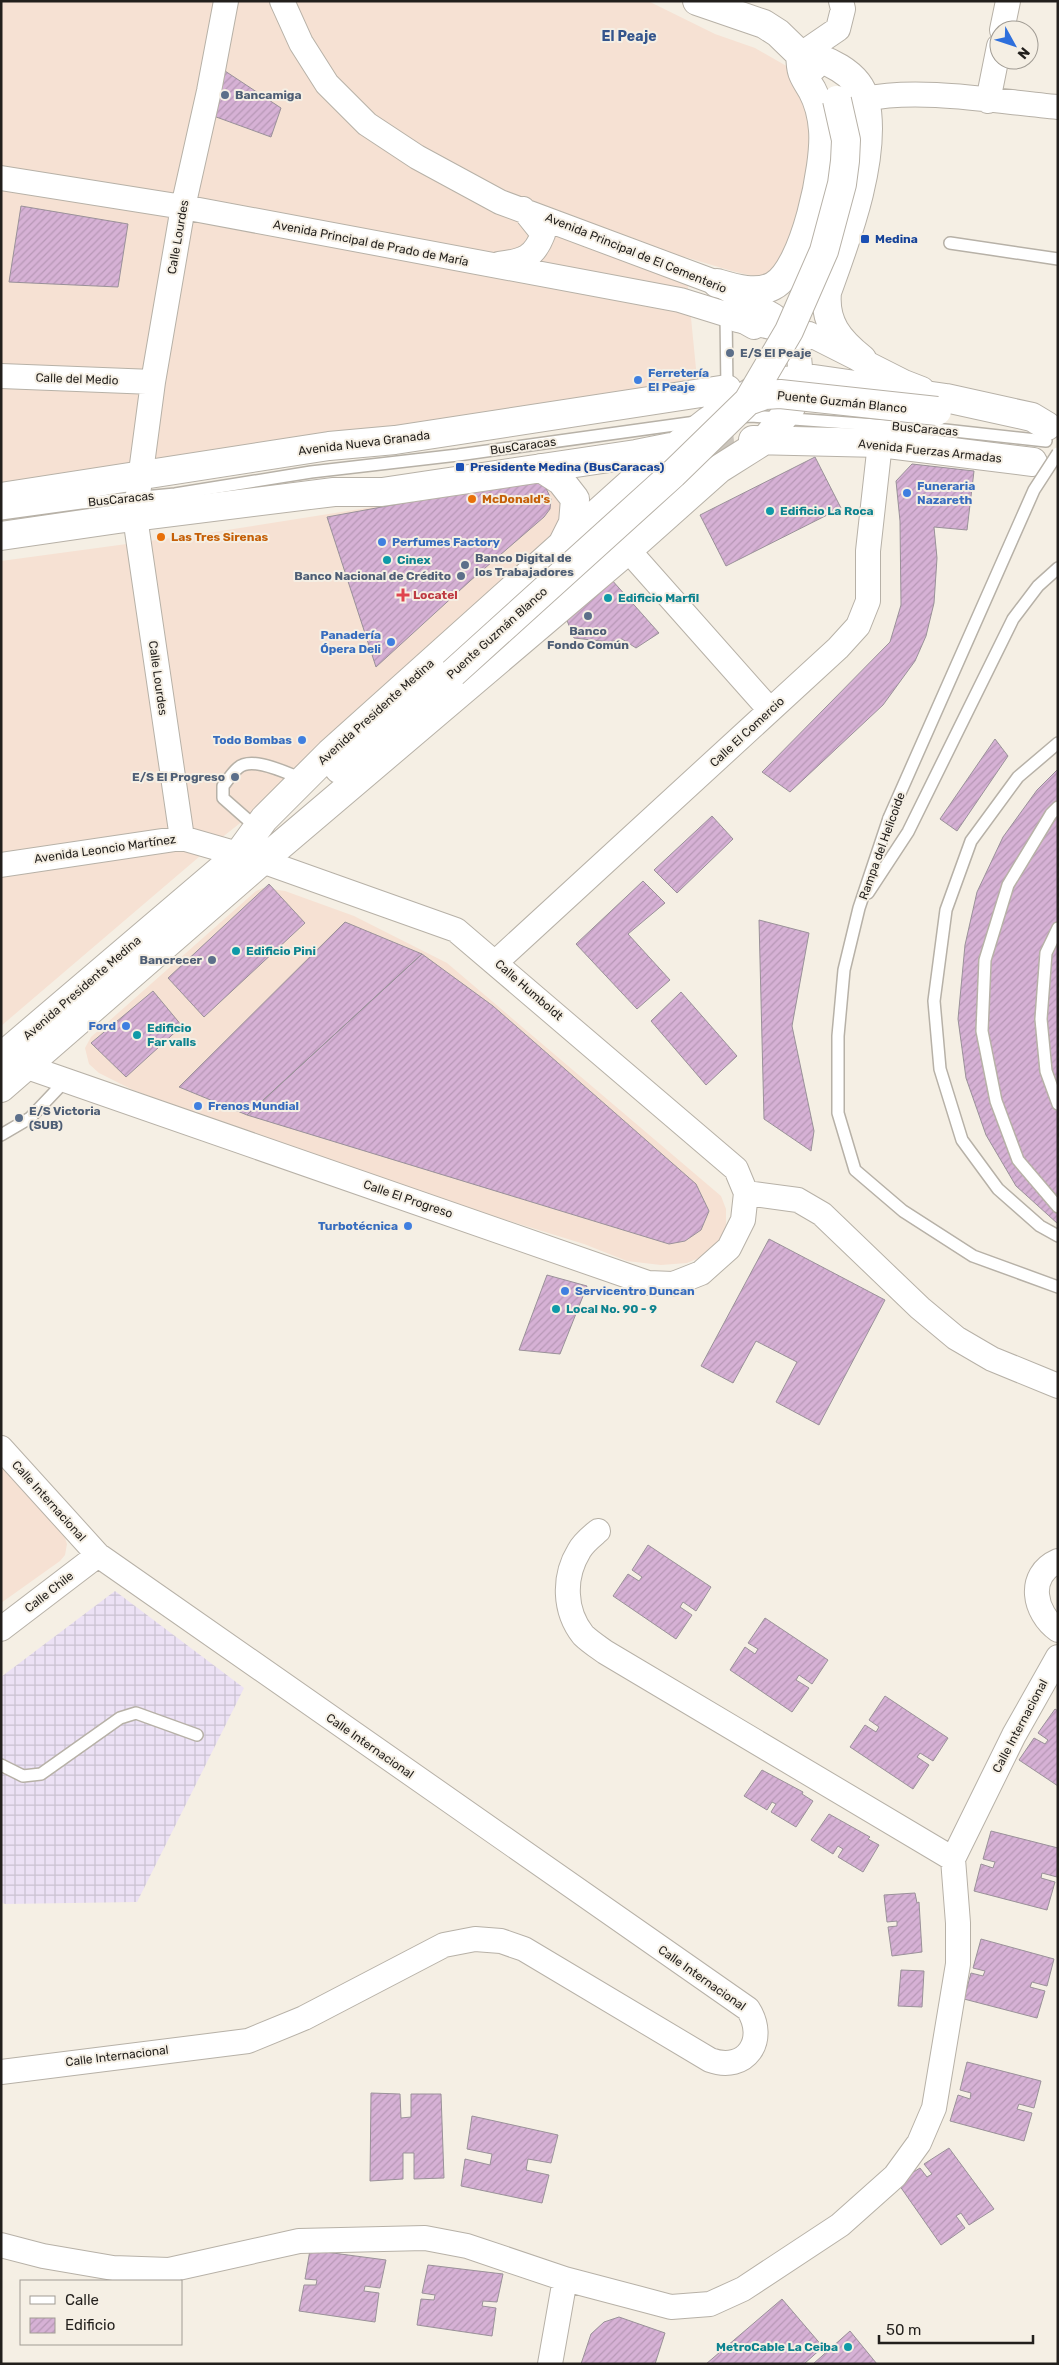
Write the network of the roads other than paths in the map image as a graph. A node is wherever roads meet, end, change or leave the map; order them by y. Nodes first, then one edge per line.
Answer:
1 (226, 1) edge
2 (282, 1) edge
3 (697, 1) edge
4 (841, 1) edge
5 (1008, 1) edge
6 (1004, 20) edge
7 (800, 55) junction
8 (994, 70) edge
9 (865, 99) junction
10 (988, 101) junction
11 (1058, 107) edge
12 (1, 178) edge
13 (182, 207) junction
14 (522, 208) junction
15 (950, 243) dead end
16 (1058, 259) edge
17 (490, 265) junction
18 (717, 283) junction
19 (732, 317) junction
20 (783, 327) junction
21 (862, 360) junction
22 (1, 376) edge
23 (800, 378) junction
24 (153, 382) junction
25 (747, 391) junction
26 (937, 413) junction
27 (784, 418) junction
28 (707, 432) junction
29 (737, 440) tunnel mouth
30 (766, 440) junction
31 (880, 443) junction
32 (677, 446) junction
33 (1046, 446) edge
34 (945, 452) junction
35 (541, 468) junction
36 (138, 496) junction
37 (1, 497) edge
38 (1, 514) edge
39 (1, 536) edge
40 (562, 545) junction
41 (628, 550) junction
42 (1058, 568) edge
43 (770, 710) junction
44 (1058, 743) edge
45 (303, 779) junction
46 (1058, 806) edge
47 (257, 828) junction
48 (182, 838) junction
49 (250, 859) junction
50 (1, 865) edge
51 (859, 908) junction
52 (1058, 928) edge
53 (496, 962) junction
54 (9, 1060) edge
55 (66, 1080) junction
56 (1, 1088) edge
57 (1058, 1104) edge
58 (1, 1135) edge
59 (746, 1193) junction
60 (1058, 1207) edge
61 (1058, 1236) edge
62 (1058, 1287) edge
63 (1058, 1386) edge
64 (1, 1448) edge
65 (598, 1531) dead end
66 (98, 1555) junction
67 (1058, 1561) edge
68 (1, 1629) edge
69 (1058, 1630) edge
70 (1058, 1657) edge
71 (197, 1735) dead end
72 (1, 1765) edge
73 (953, 1859) junction
74 (1, 2072) edge
75 (1, 2245) edge
76 (565, 2279) junction
77 (550, 2364) edge

1 - 13 street, Calle Lourdes
2 - 14 street, Avenida Principal de El Cementerio
3 - 7 street, Puente Guzmán Blanco
4 - 7 street
5 - 6 street
7 - 9 street
7 - 18 street
7 - 25 street, Puente Guzmán Blanco, bridge
8 - 10 street
9 - 10 street
9 - 21 street
10 - 11 street
12 - 13 street, Avenida Principal de Prado de María
13 - 17 street, Avenida Principal de Prado de María
13 - 24 street, Calle Lourdes
14 - 17 street, Avenida Principal de El Cementerio
14 - 18 street, Avenida Principal de El Cementerio
15 - 16 lane
17 - 19 street, Avenida Principal de Prado de María
18 - 20 street, Avenida Principal de El Cementerio
19 - 20 street
19 - 25 lane
20 - 21 street, Avenida Principal de El Cementerio
20 - 23 street
21 - 26 street, Avenida Principal de El Cementerio
22 - 24 street, Calle del Medio
23 - 25 street
23 - 26 street
23 - 27 street
24 - 36 street, Calle Lourdes
25 - 26 street, Puente Guzmán Blanco, bridge
25 - 28 street, Avenida Presidente Medina
25 - 36 street, Avenida Nueva Granada
25 - 49 street, Puente Guzmán Blanco, bridge
26 - 27 lane, BusCaracas
26 - 33 street
26 - 34 street
27 - 28 lane, BusCaracas
27 - 30 street
28 - 32 street, Avenida Presidente Medina
28 - 36 lane, BusCaracas
29 - 30 street, Avenida Fuerzas Armadas
30 - 31 street, Avenida Fuerzas Armadas
30 - 41 street, Avenida Presidente Medina
31 - 34 street, Avenida Fuerzas Armadas
31 - 43 street, Calle El Comercio
32 - 35 street, Avenida Nueva Granada
32 - 40 street, Avenida Presidente Medina
33 - 34 street, Avenida Fuerzas Armadas
33 - 51 lane, Rampa del Helicoide, bridge
35 - 36 street, Avenida Nueva Granada
35 - 40 street
36 - 37 street, Avenida Nueva Granada
36 - 38 lane, BusCaracas
36 - 39 street, Avenida Nueva Granada
36 - 48 street, Calle Lourdes
40 - 45 street, Avenida Presidente Medina
41 - 43 street
41 - 49 street, Avenida Presidente Medina
42 - 51 lane, Rampa del Helicoide
43 - 53 street, Calle El Comercio
44 - 61 lane
45 - 47 street, Avenida Presidente Medina
45 - 47 lane
46 - 60 lane
47 - 49 street, Avenida Presidente Medina
48 - 49 street, Avenida Leoncio Martínez
48 - 50 street, Avenida Leoncio Martínez
49 - 53 street, Calle Humboldt
49 - 54 street, Avenida Presidente Medina
49 - 54 street, Avenida Presidente Medina
51 - 62 lane
52 - 57 lane
53 - 59 street, Calle Humboldt
54 - 55 street, Calle El Progreso
54 - 56 street, Avenida Presidente Medina
55 - 58 lane
55 - 59 street, Calle El Progreso
59 - 63 street
64 - 66 street, Calle Internacional
65 - 73 street
66 - 68 street, Calle Chile
66 - 74 street, Calle Internacional
67 - 69 street
70 - 73 street, Calle Internacional
71 - 72 lane
73 - 76 street
75 - 76 street
76 - 77 street

